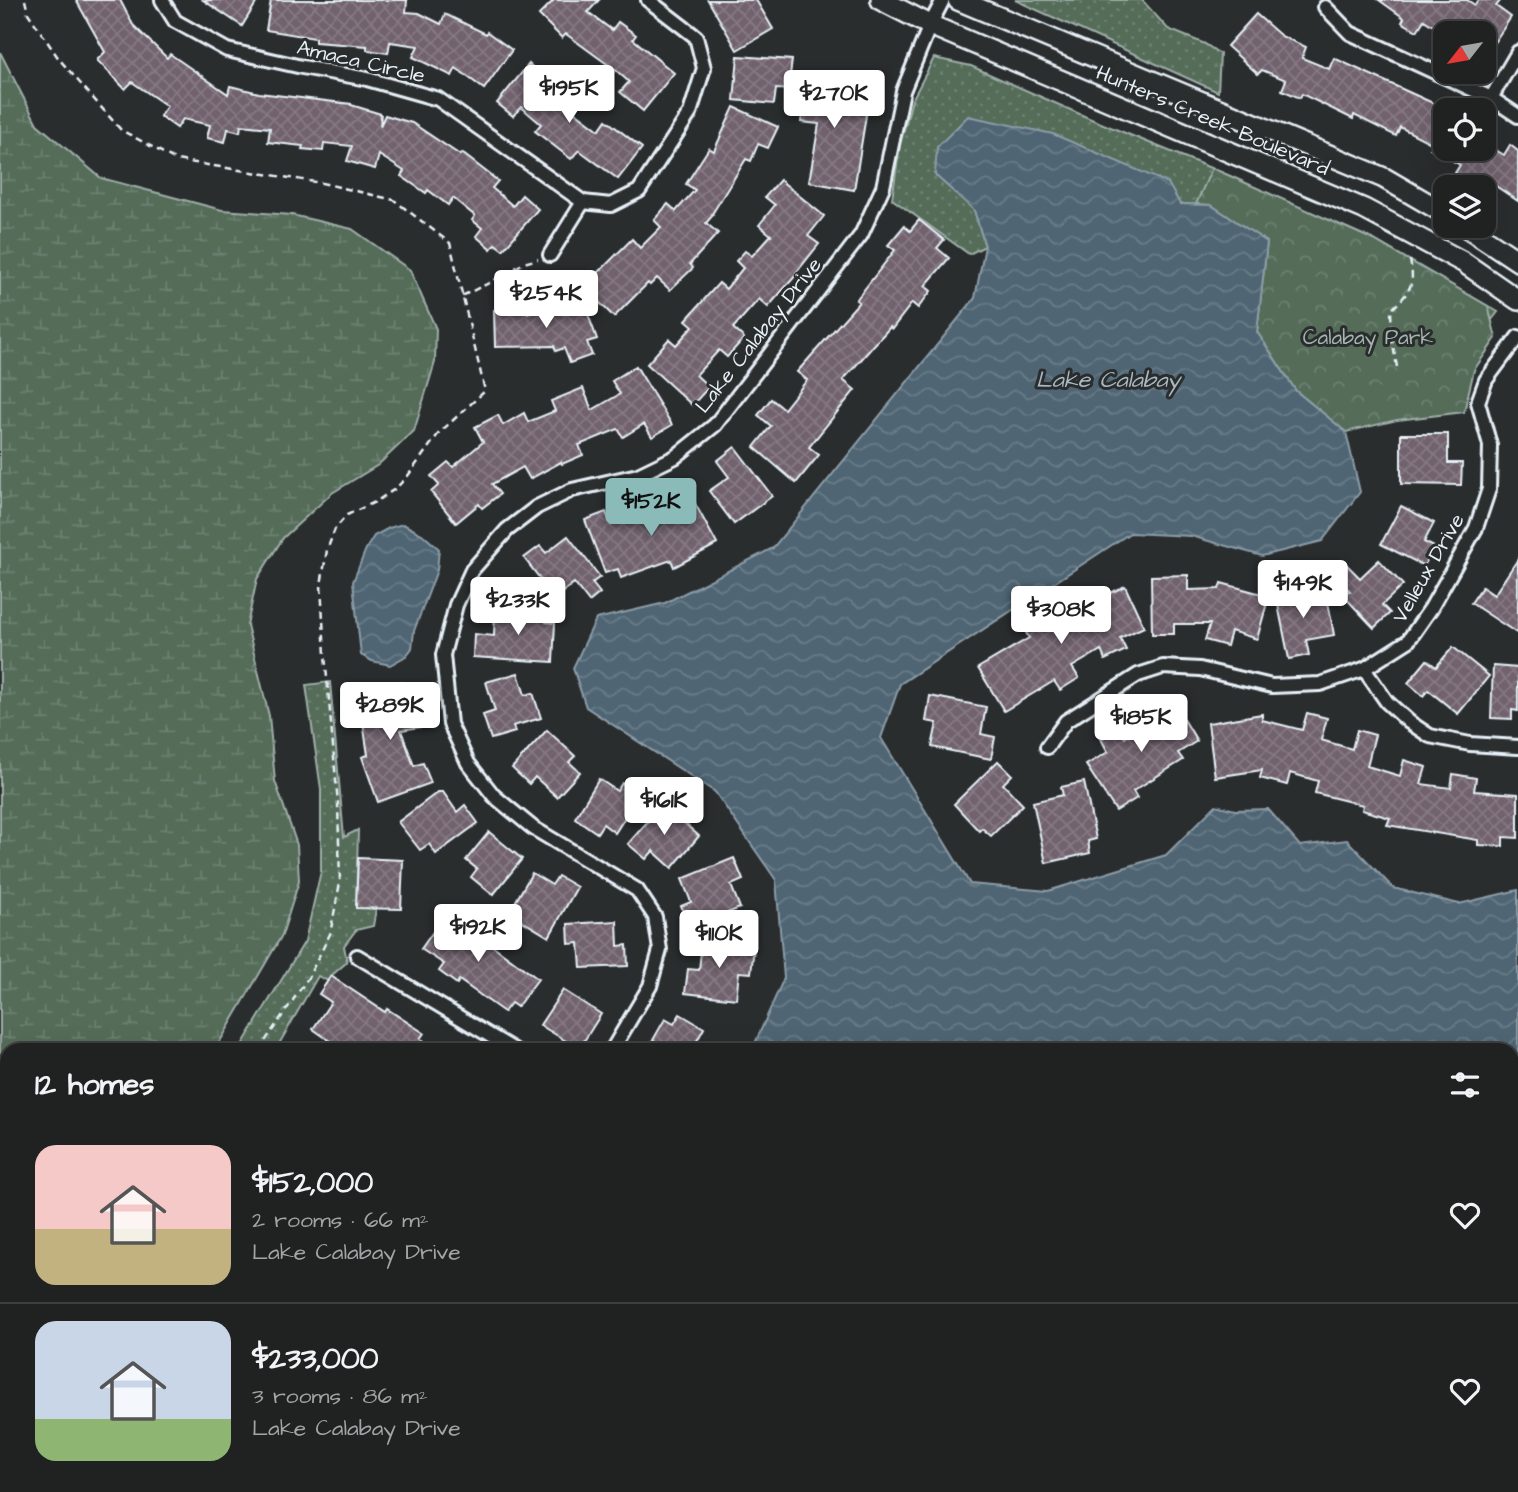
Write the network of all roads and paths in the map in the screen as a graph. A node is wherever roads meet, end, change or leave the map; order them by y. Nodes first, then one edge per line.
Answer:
1 (25, 0) edge
2 (162, 0) edge
3 (648, 0) edge
4 (881, 0) edge
5 (943, 0) edge
6 (958, 0) edge
7 (1325, 7) dead end
8 (930, 25) junction
9 (1518, 52) edge
10 (1491, 98) joint
11 (1496, 101) edge
12 (1518, 116) edge
13 (583, 202) junction
14 (1433, 206) edge
15 (1483, 238) edge
16 (550, 255) joint
17 (1409, 255) dead end
18 (1518, 261) edge
19 (462, 296) junction
20 (1518, 300) edge
21 (1518, 337) edge
22 (1397, 367) dead end
23 (1364, 669) junction
24 (1047, 747) dead end
25 (1518, 747) edge
26 (357, 957) dead end
27 (264, 1043) edge
28 (502, 1043) edge
29 (616, 1043) edge

1 - 19 path
2 - 13 street, Amaca Circle
3 - 13 street
4 - 8 street, Hunters Creek Boulevard
5 - 8 street, Lake Calabay Drive
6 - 14 street, Hunters Creek Boulevard
7 - 10 street
8 - 20 street, Hunters Creek Boulevard
8 - 29 street, Lake Calabay Drive
9 - 10 street
11 - 12 street
13 - 16 street
15 - 18 street
16 - 19 path
17 - 22 path
19 - 27 path
21 - 23 street, Velleux Drive
23 - 24 street, Velleux Drive
23 - 25 street
26 - 28 street

